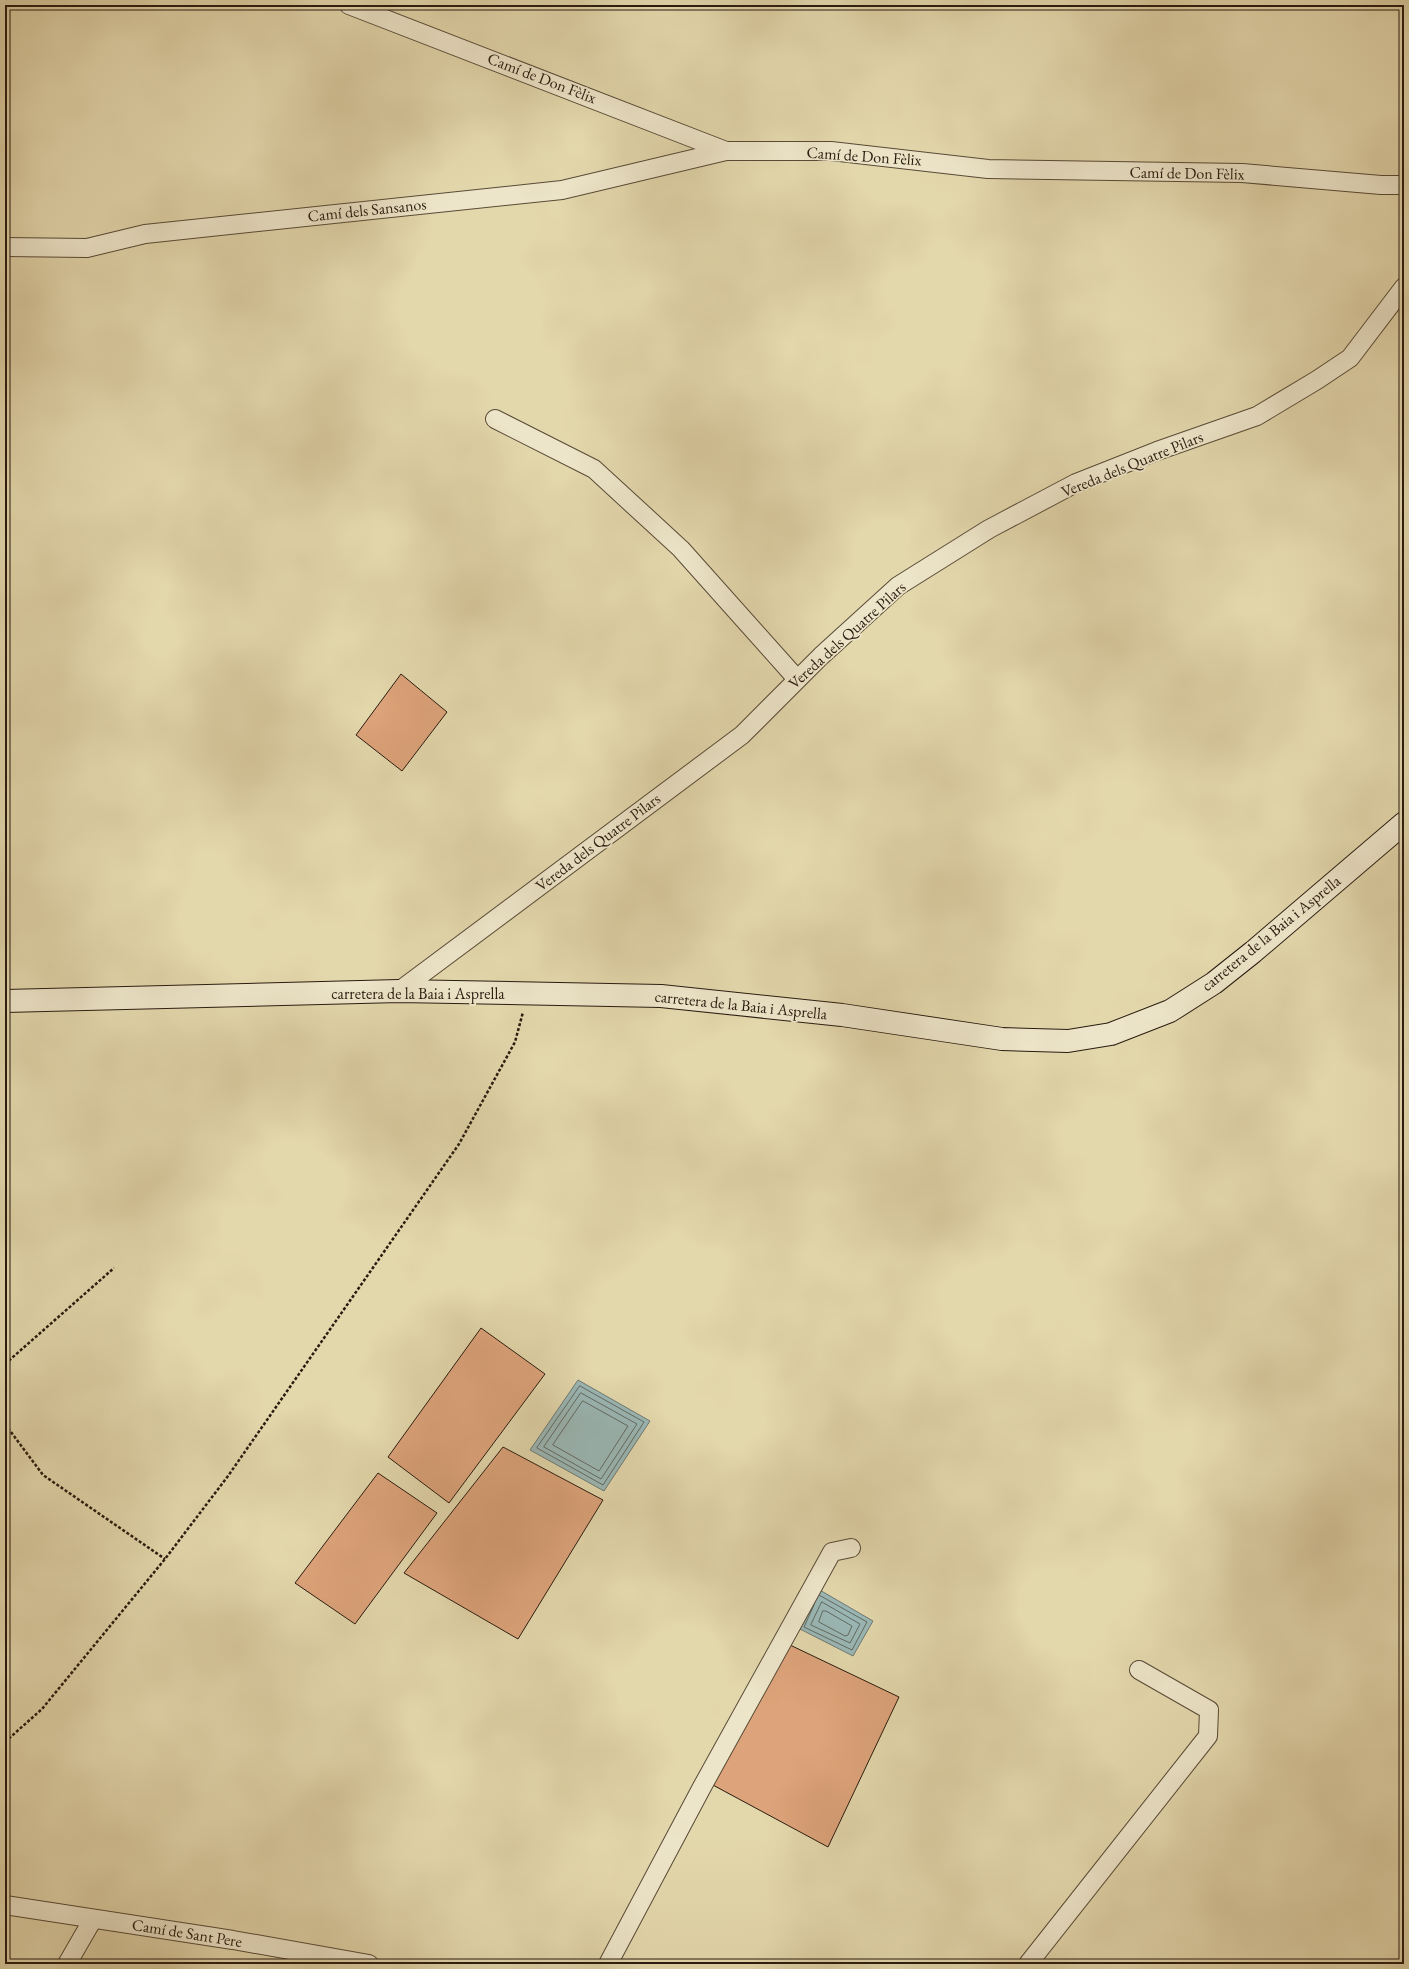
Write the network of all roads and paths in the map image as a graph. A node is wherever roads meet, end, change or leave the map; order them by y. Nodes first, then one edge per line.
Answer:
1 (350, 5) edge
2 (726, 150) junction
3 (1404, 185) edge
4 (5, 247) edge
5 (1404, 287) edge
6 (495, 419) dead end
7 (797, 680) junction
8 (1404, 823) edge
9 (400, 992) junction
10 (527, 994) junction
11 (5, 1001) edge
12 (114, 1268) dead end
13 (5, 1364) edge
14 (5, 1424) edge
15 (851, 1548) dead end
16 (165, 1559) junction
17 (1139, 1670) dead end
18 (5, 1742) edge
19 (5, 1906) edge
20 (92, 1919) junction
21 (67, 1964) edge
22 (369, 1964) edge
23 (608, 1964) edge
24 (1028, 1964) edge

1 - 2 street, Camí de Don Fèlix
2 - 3 street, Camí de Don Fèlix
2 - 4 street, Camí dels Sansanos
5 - 7 street, Vereda dels Quatre Pilars
6 - 7 street
7 - 9 street, Vereda dels Quatre Pilars
8 - 10 main road, carretera de la Baia i Asprella
9 - 10 main road, carretera de la Baia i Asprella
9 - 11 main road, carretera de la Baia i Asprella
10 - 16 path
12 - 13 path
14 - 16 path
15 - 23 street
16 - 18 path
17 - 24 street
19 - 20 street, Camí de Sant Pere
20 - 21 street
20 - 22 street, Camí de Sant Pere

